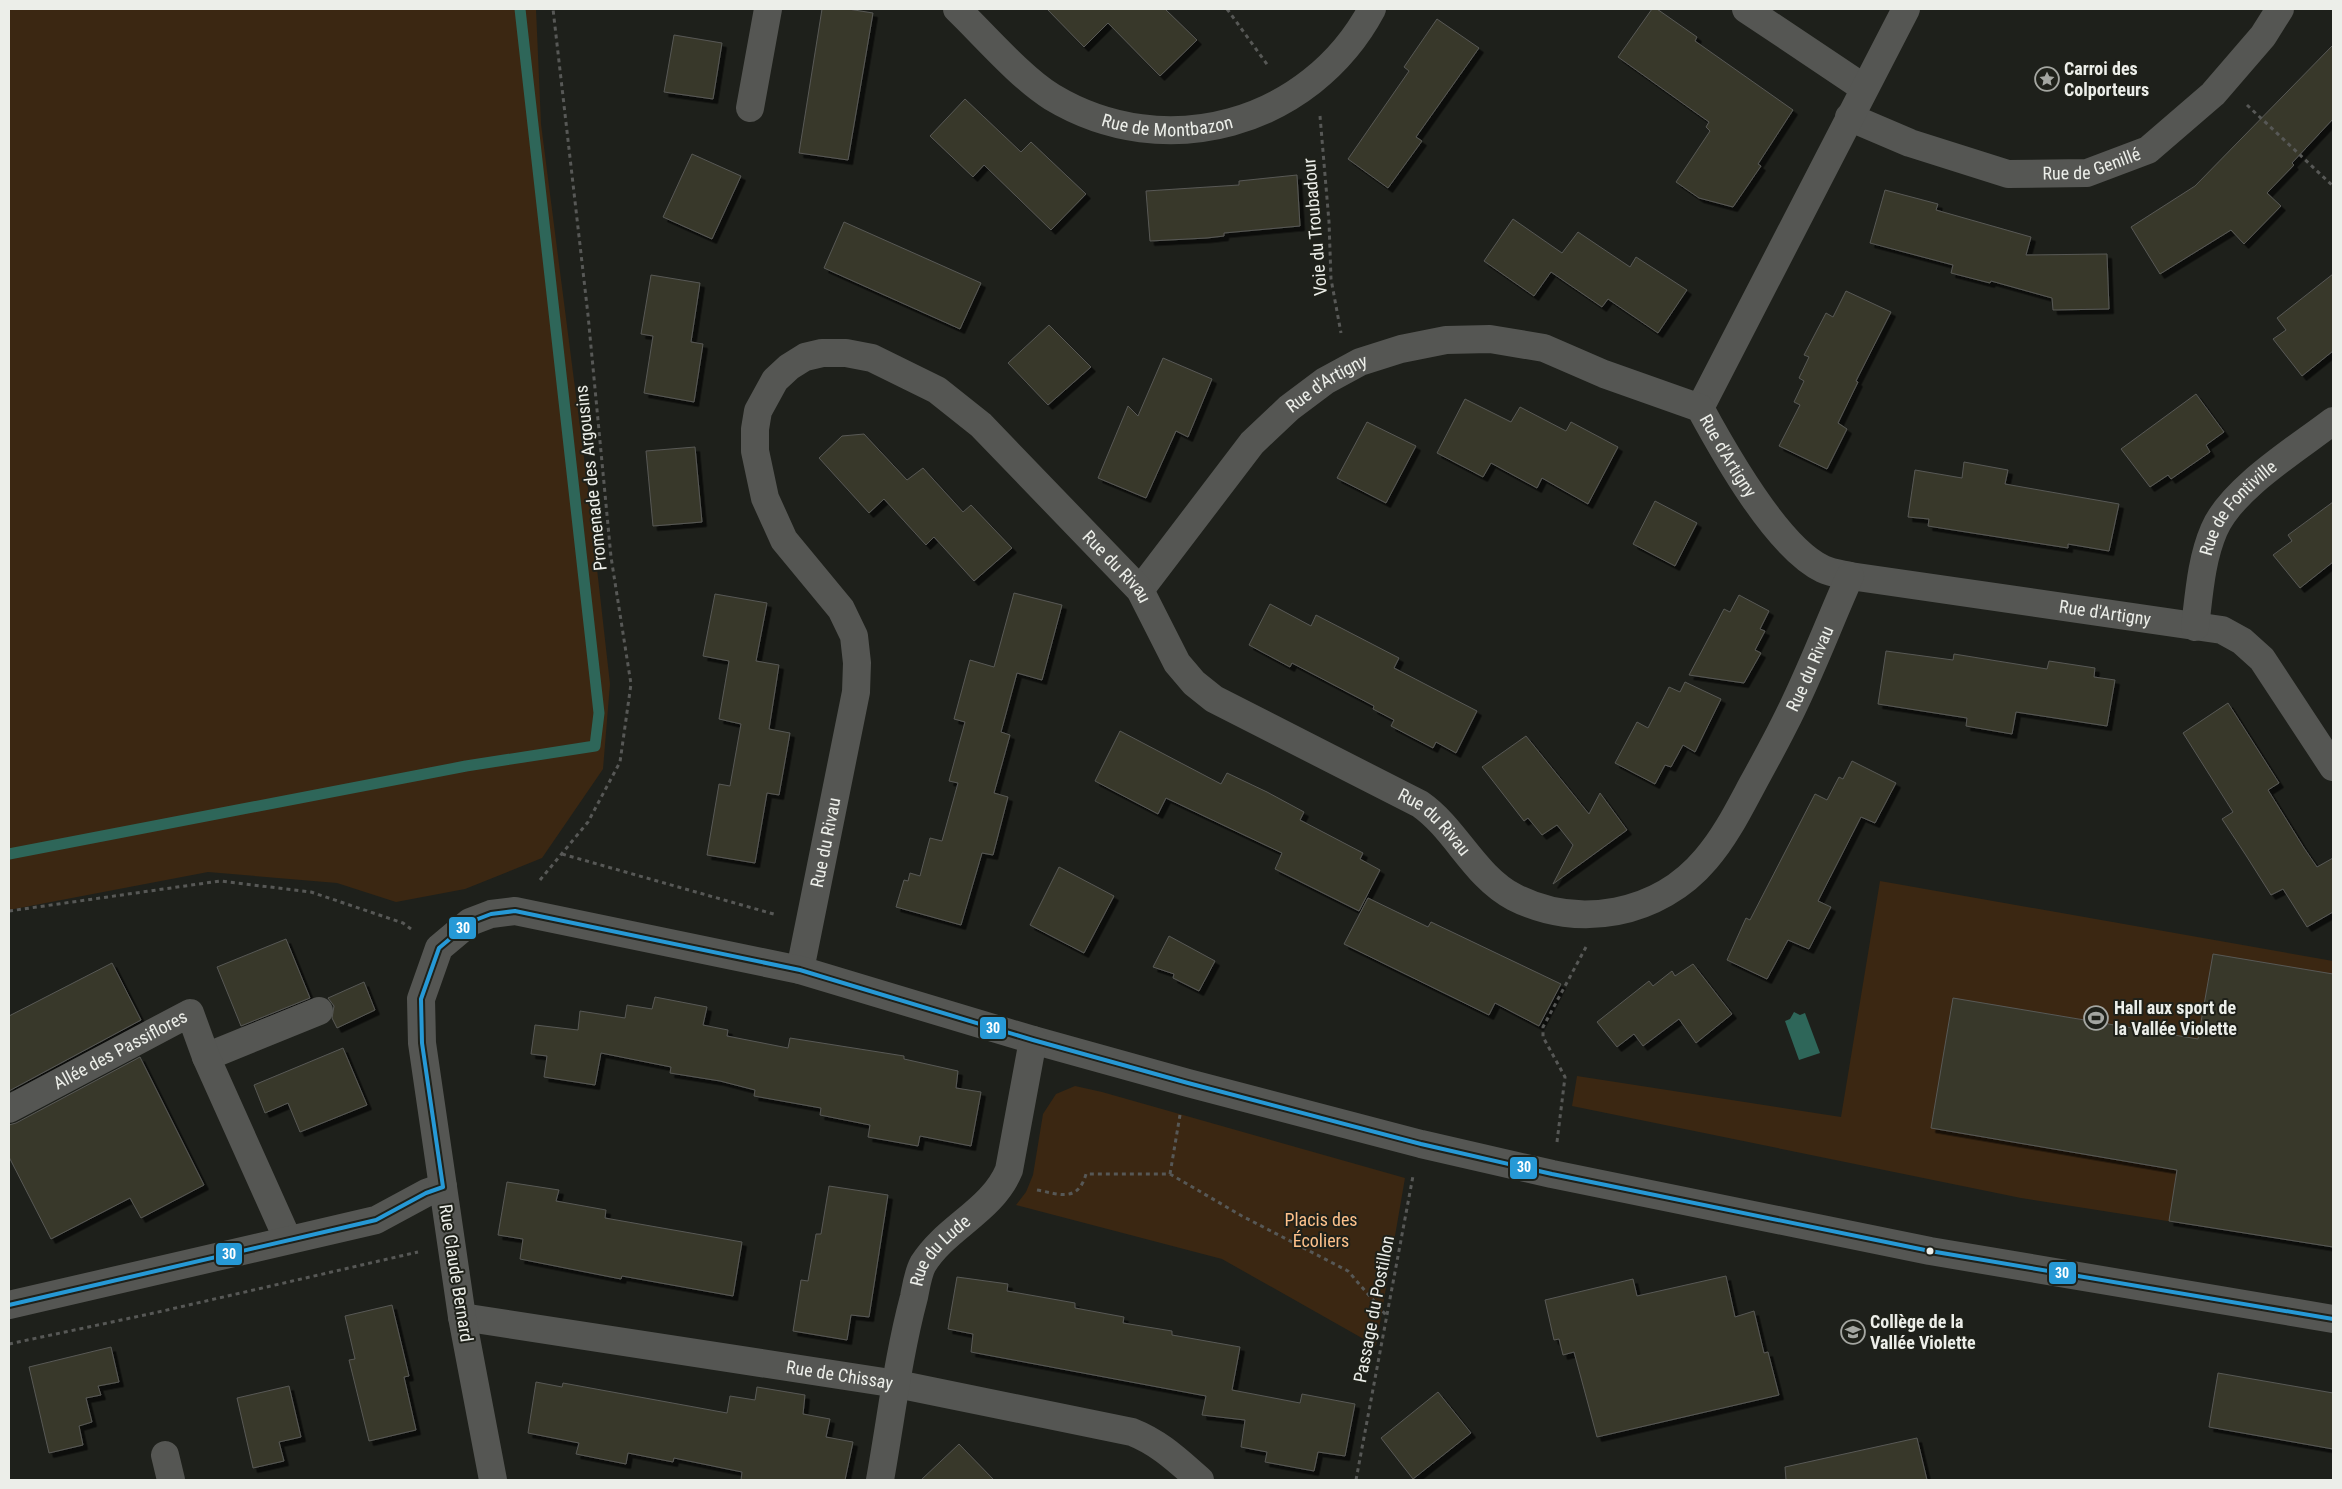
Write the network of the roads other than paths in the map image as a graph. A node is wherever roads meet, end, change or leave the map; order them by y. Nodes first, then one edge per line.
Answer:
1 (768, 9) edge
2 (957, 9) edge
3 (1372, 9) edge
4 (1746, 9) edge
5 (1906, 9) edge
6 (2280, 9) edge
7 (1864, 88) junction
8 (750, 108) dead end
9 (1849, 117) junction
10 (1700, 408) junction
11 (2333, 421) edge
12 (1850, 576) junction
13 (1140, 590) junction
14 (2195, 627) junction
15 (2333, 767) edge
16 (800, 970) junction
17 (319, 1011) dead end
18 (1034, 1040) junction
19 (206, 1057) junction
20 (9, 1109) edge
21 (443, 1187) junction
22 (288, 1240) junction
23 (9, 1305) edge
24 (462, 1317) junction
25 (2333, 1319) edge
26 (898, 1384) junction
27 (493, 1480) edge
28 (880, 1480) edge
29 (1200, 1480) edge

1 - 8 street
2 - 3 street, Rue de Montbazon
4 - 7 street
5 - 7 street
6 - 9 street, Rue de Genillé
7 - 9 street
9 - 10 street
10 - 12 street, Rue d'Artigny
10 - 13 street, Rue d'Artigny
11 - 14 street, Rue de Fontiville
12 - 13 street, Rue du Rivau
12 - 14 street, Rue d'Artigny
13 - 16 street, Rue du Rivau
14 - 15 street, Rue d'Artigny
16 - 18 street
16 - 21 street, Rue Claude Bernard
17 - 19 street
18 - 25 street
18 - 26 street, Rue du Lude
19 - 20 street, Allée des Passiflores
19 - 22 street, Allée des Passiflores
21 - 22 street
21 - 24 street, Rue Claude Bernard
22 - 23 street
24 - 26 street, Rue de Chissay
24 - 27 street, Rue Claude Bernard
26 - 28 street, Rue du Lude
26 - 29 street, Rue de Chissay

